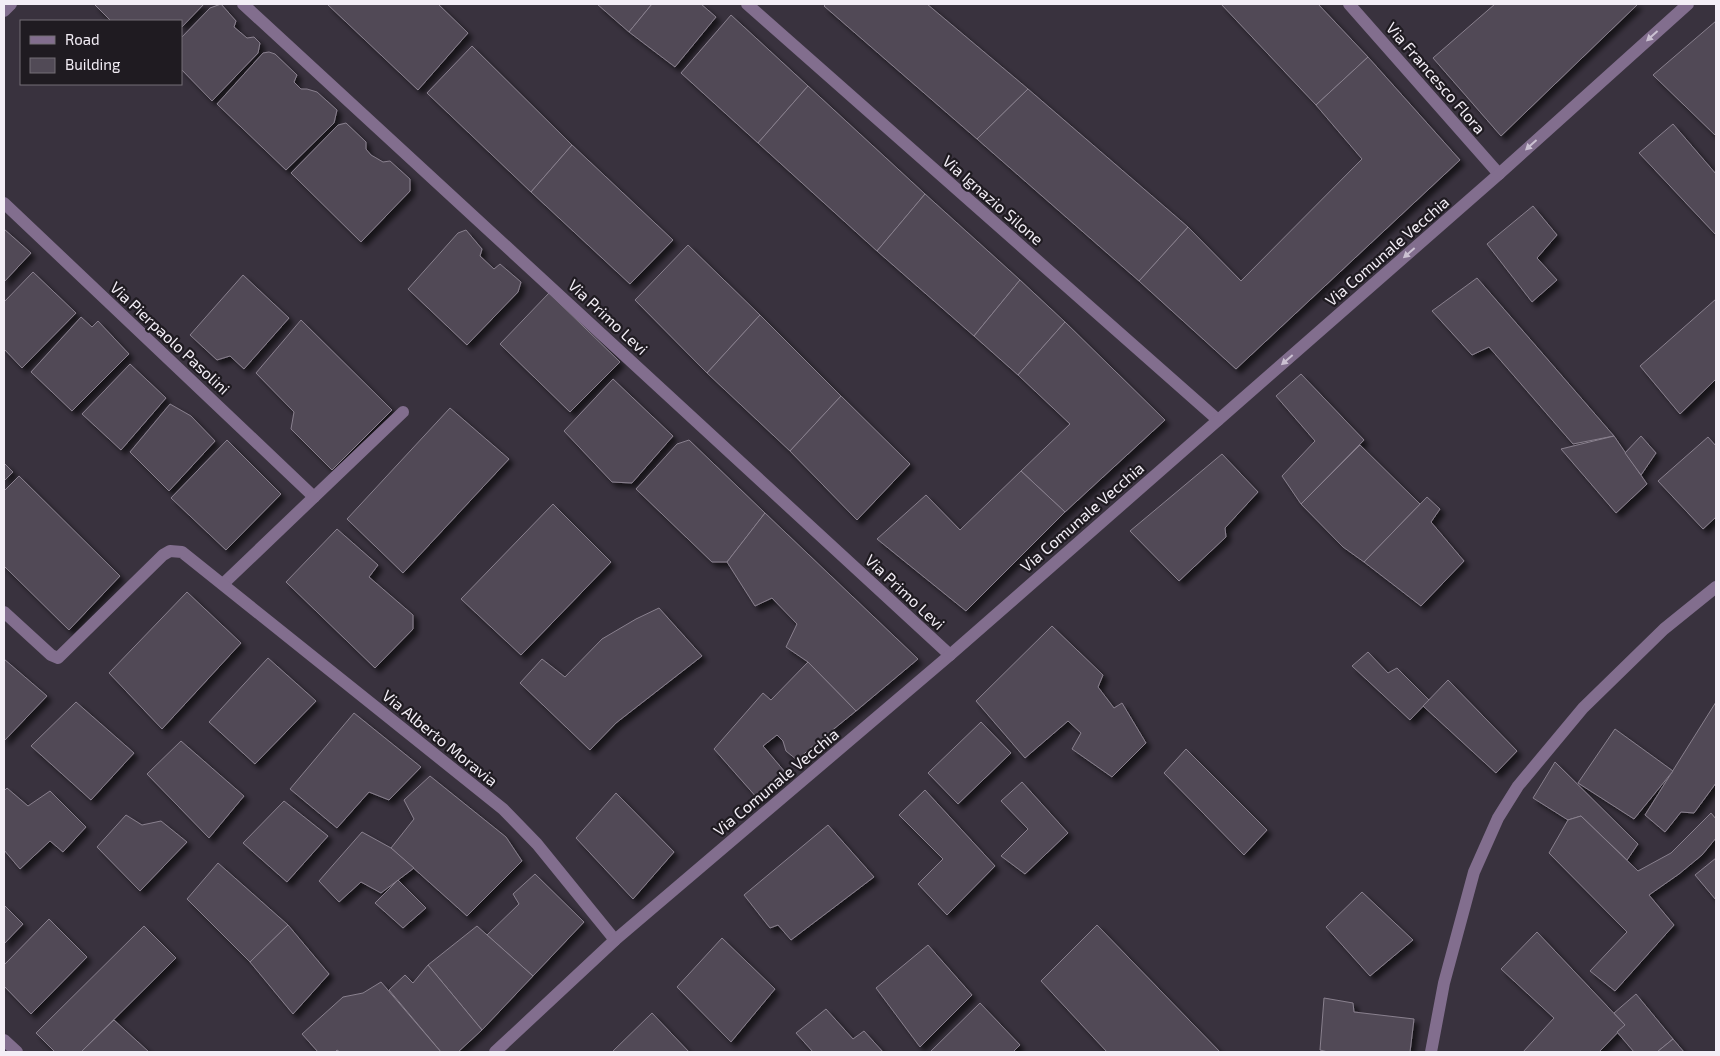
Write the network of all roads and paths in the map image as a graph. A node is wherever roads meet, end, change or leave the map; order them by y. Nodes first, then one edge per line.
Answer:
1 (11, 4) edge
2 (244, 4) edge
3 (746, 4) edge
4 (1349, 4) edge
5 (1688, 4) edge
6 (4, 11) edge
7 (1499, 174) junction
8 (4, 203) edge
9 (404, 412) dead end
10 (1218, 420) junction
11 (314, 498) junction
12 (223, 584) junction
13 (1716, 587) edge
14 (4, 612) edge
15 (950, 655) junction
16 (616, 940) junction
17 (4, 1040) edge
18 (17, 1052) edge
19 (495, 1052) edge
20 (1431, 1052) edge

1 - 6 street
2 - 15 street, Via Primo Levi
3 - 10 street, Via Ignazio Silone
4 - 7 street, Via Francesco Flora
5 -> 7 street, Via Comunale Vecchia
7 -> 10 street, Via Comunale Vecchia
8 - 11 street, Via Pierpaolo Pasolini
9 - 11 street
10 - 15 street, Via Comunale Vecchia
11 - 12 street
12 - 14 street, Via Alberto Moravia
12 - 16 street, Via Alberto Moravia
13 - 20 street
15 - 16 street, Via Comunale Vecchia
16 - 19 street, Via Comunale Vecchia
17 - 18 street

